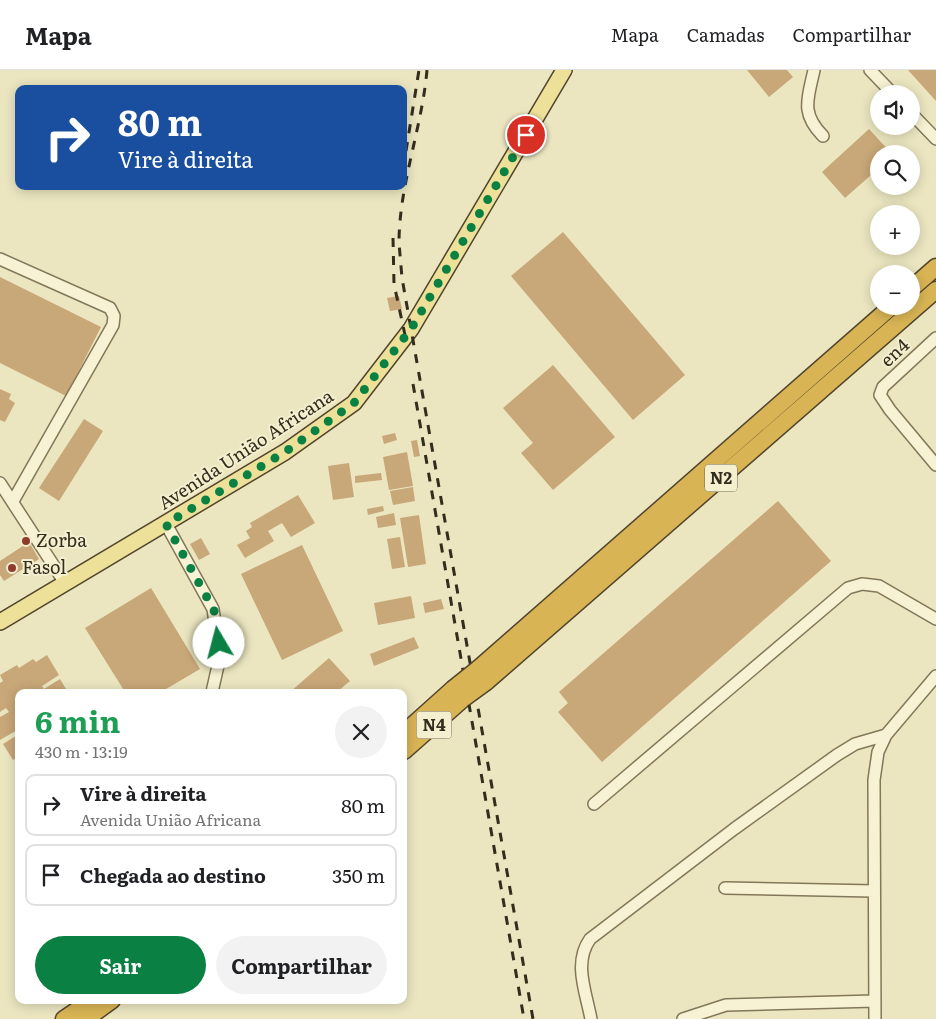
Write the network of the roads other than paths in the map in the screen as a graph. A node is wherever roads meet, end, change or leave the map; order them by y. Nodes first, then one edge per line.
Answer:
1 (564, 70) edge
2 (814, 70) edge
3 (870, 70) edge
4 (884, 85) edge
5 (920, 122) edge
6 (823, 136) dead end
7 (936, 139) edge
8 (0, 259) edge
9 (936, 268) edge
10 (920, 281) edge
11 (936, 290) edge
12 (882, 315) edge
13 (936, 338) edge
14 (936, 465) edge
15 (0, 483) edge
16 (13, 502) junction
17 (166, 524) junction
18 (65, 584) junction
19 (936, 619) edge
20 (0, 622) edge
21 (506, 665) joint
22 (482, 676) junction
23 (936, 676) edge
24 (213, 689) edge
25 (458, 693) junction
26 (407, 732) edge
27 (886, 735) junction
28 (407, 748) edge
29 (594, 804) dead end
30 (725, 888) dead end
31 (874, 891) junction
32 (875, 1001) junction
33 (86, 1004) edge
34 (107, 1004) edge
35 (64, 1019) edge
36 (86, 1019) edge
37 (591, 1019) edge
38 (683, 1019) edge
39 (875, 1019) edge

1 - 17 main road, Avenida União Africana
2 - 6 street
3 - 4 street
5 - 7 street
8 - 16 street
9 - 10 highway
11 - 21 highway, N2
12 - 22 highway, N2
13 - 14 street, en4
15 - 16 street
16 - 18 street
17 - 18 main road, Avenida União Africana
17 - 24 street
18 - 20 main road, Avenida União Africana
19 - 29 street
21 - 22 highway, N4
22 - 25 highway, N4, bridge
23 - 27 street
25 - 26 highway, N4
25 - 28 highway, N4
27 - 31 street
27 - 37 street
30 - 31 street
31 - 32 street
32 - 38 street
32 - 39 street
33 - 35 highway
34 - 36 highway

